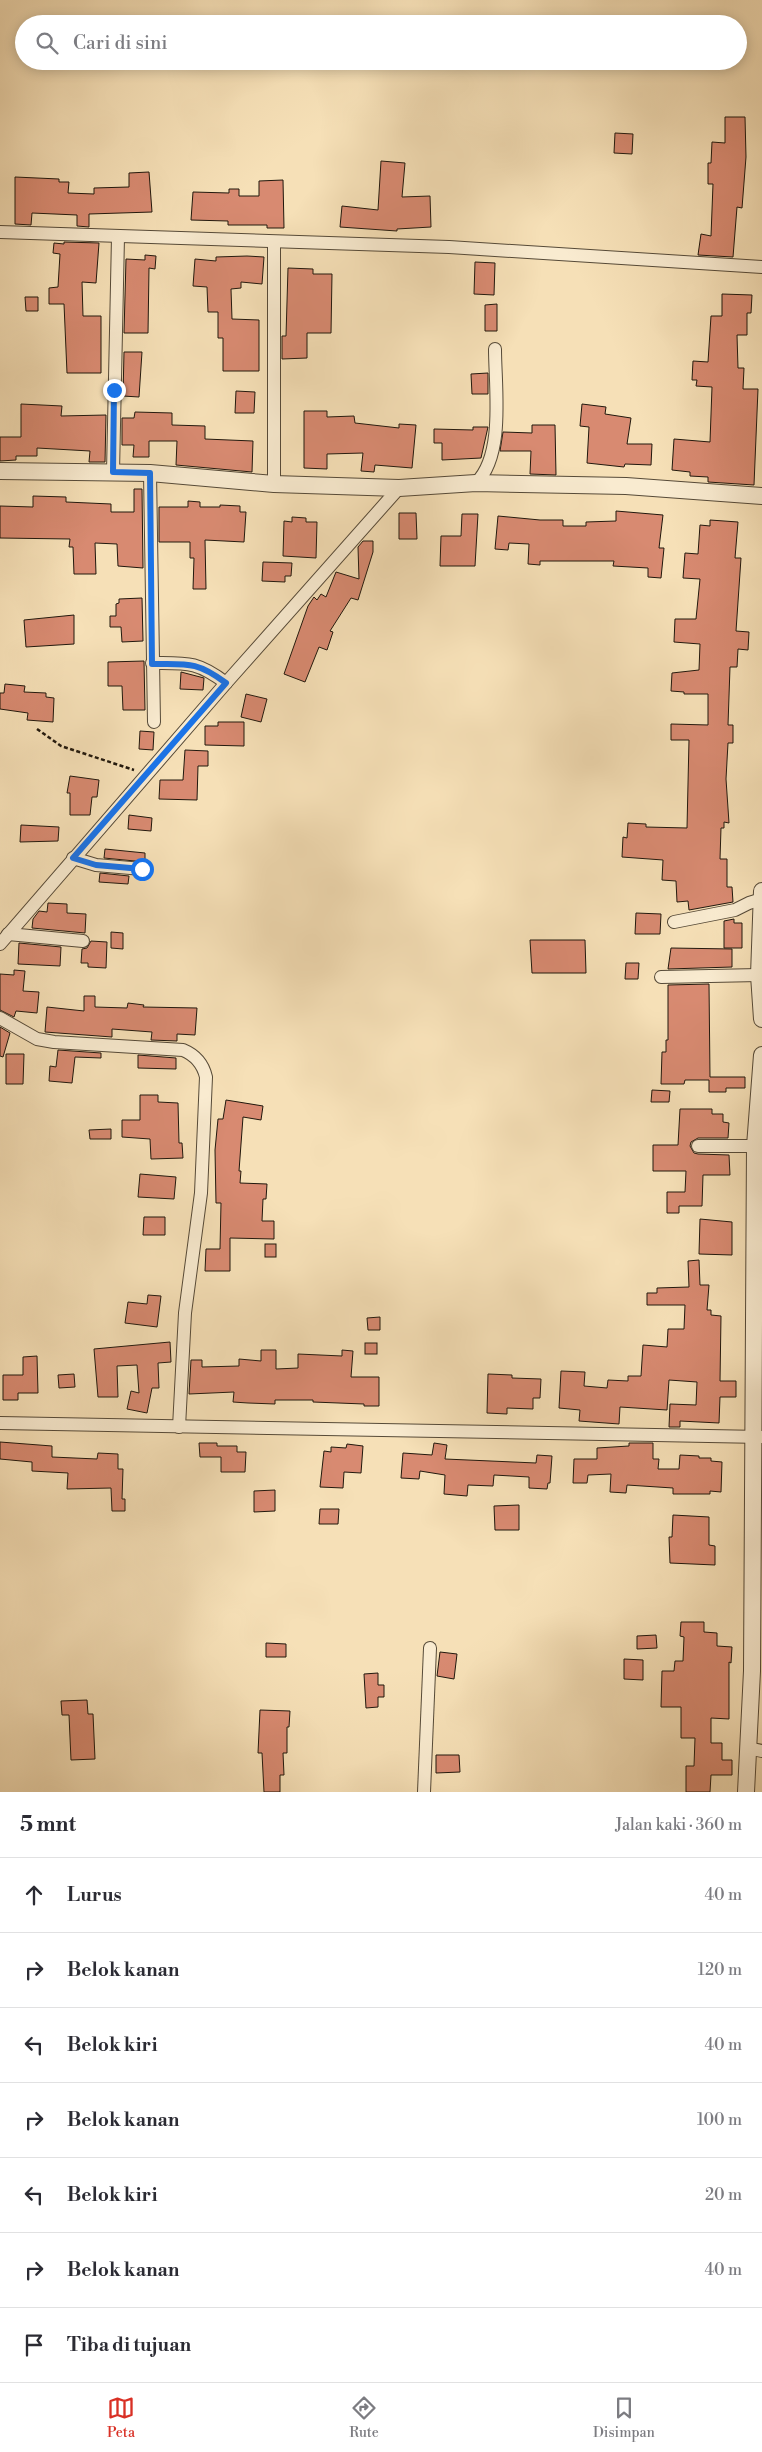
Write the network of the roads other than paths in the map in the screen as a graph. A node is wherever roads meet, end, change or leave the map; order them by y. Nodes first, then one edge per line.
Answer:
1 (0, 232) edge
2 (118, 237) junction
3 (274, 242) junction
4 (762, 268) edge
5 (495, 350) dead end
6 (0, 471) edge
7 (113, 472) junction
8 (150, 473) junction
9 (476, 483) junction
10 (274, 484) junction
11 (399, 488) junction
12 (762, 496) edge
13 (152, 664) junction
14 (226, 683) junction
15 (154, 722) dead end
16 (73, 858) junction
17 (142, 869) dead end
18 (762, 891) edge
19 (762, 899) edge
20 (674, 922) dead end
21 (4, 939) edge
22 (83, 940) dead end
23 (759, 975) junction
24 (661, 977) dead end
25 (0, 1018) edge
26 (762, 1019) edge
27 (762, 1055) edge
28 (698, 1146) dead end
29 (755, 1146) junction
30 (0, 1423) edge
31 (179, 1427) junction
32 (758, 1437) edge
33 (430, 1648) dead end
34 (755, 1749) edge
35 (424, 1792) edge
36 (746, 1792) edge

1 - 2 street
2 - 3 street
2 - 7 street
3 - 4 street
3 - 10 street
5 - 9 street
6 - 7 street
7 - 8 street
8 - 10 street
8 - 13 street
9 - 11 street
9 - 12 street
10 - 11 street
11 - 14 street
13 - 14 street
13 - 15 street
14 - 16 street
16 - 17 street
16 - 21 street
18 - 19 street
19 - 20 street
19 - 23 street
21 - 22 street
23 - 24 street
23 - 26 street
25 - 31 street
27 - 29 street
28 - 29 street
29 - 32 street
30 - 31 street
31 - 32 street
32 - 34 street
33 - 35 street
34 - 36 street

